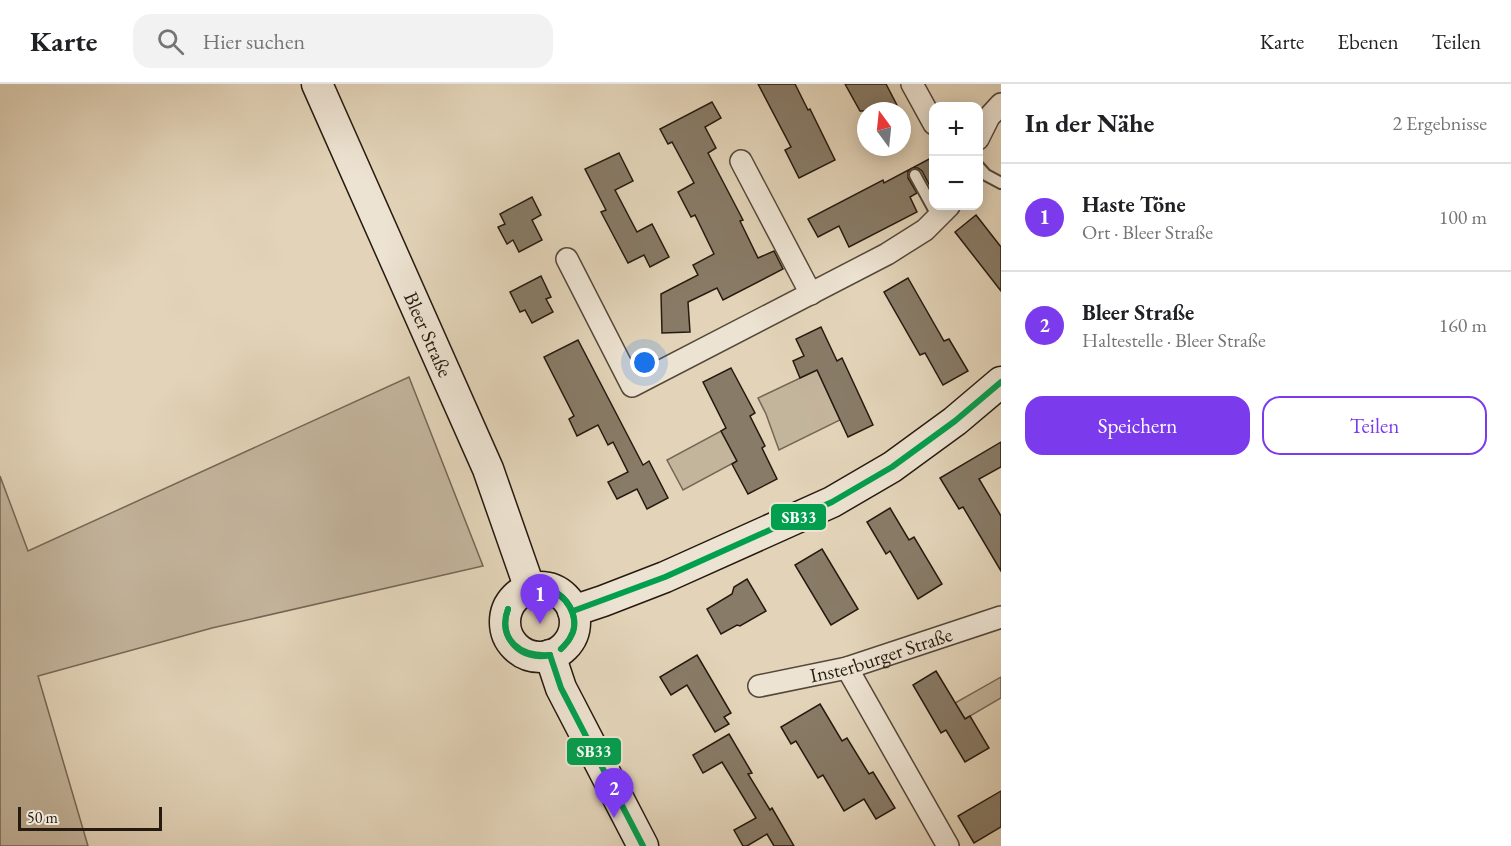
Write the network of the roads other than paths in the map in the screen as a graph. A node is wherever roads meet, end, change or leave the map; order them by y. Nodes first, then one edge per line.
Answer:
1 (317, 84) edge
2 (912, 84) edge
3 (1001, 104) edge
4 (929, 116) edge
5 (983, 129) edge
6 (741, 161) dead end
7 (983, 172) edge
8 (915, 175) dead end
9 (1001, 183) edge
10 (943, 211) edge
11 (567, 259) dead end
12 (810, 294) junction
13 (1001, 382) edge
14 (530, 589) junction
15 (573, 611) junction
16 (1001, 617) edge
17 (550, 656) junction
18 (847, 668) junction
19 (759, 686) dead end
20 (644, 846) edge
21 (948, 846) edge

1 - 14 street, Bleer Straße
2 - 4 street
3 - 5 street
6 - 12 street
7 - 9 lane
8 - 10 lane
10 - 12 street
11 - 12 street
13 - 15 street
14 - 15 street
14 - 17 street
15 - 17 street
16 - 18 street, Insterburger Straße
17 - 20 street
18 - 19 street, Insterburger Straße
18 - 21 street

